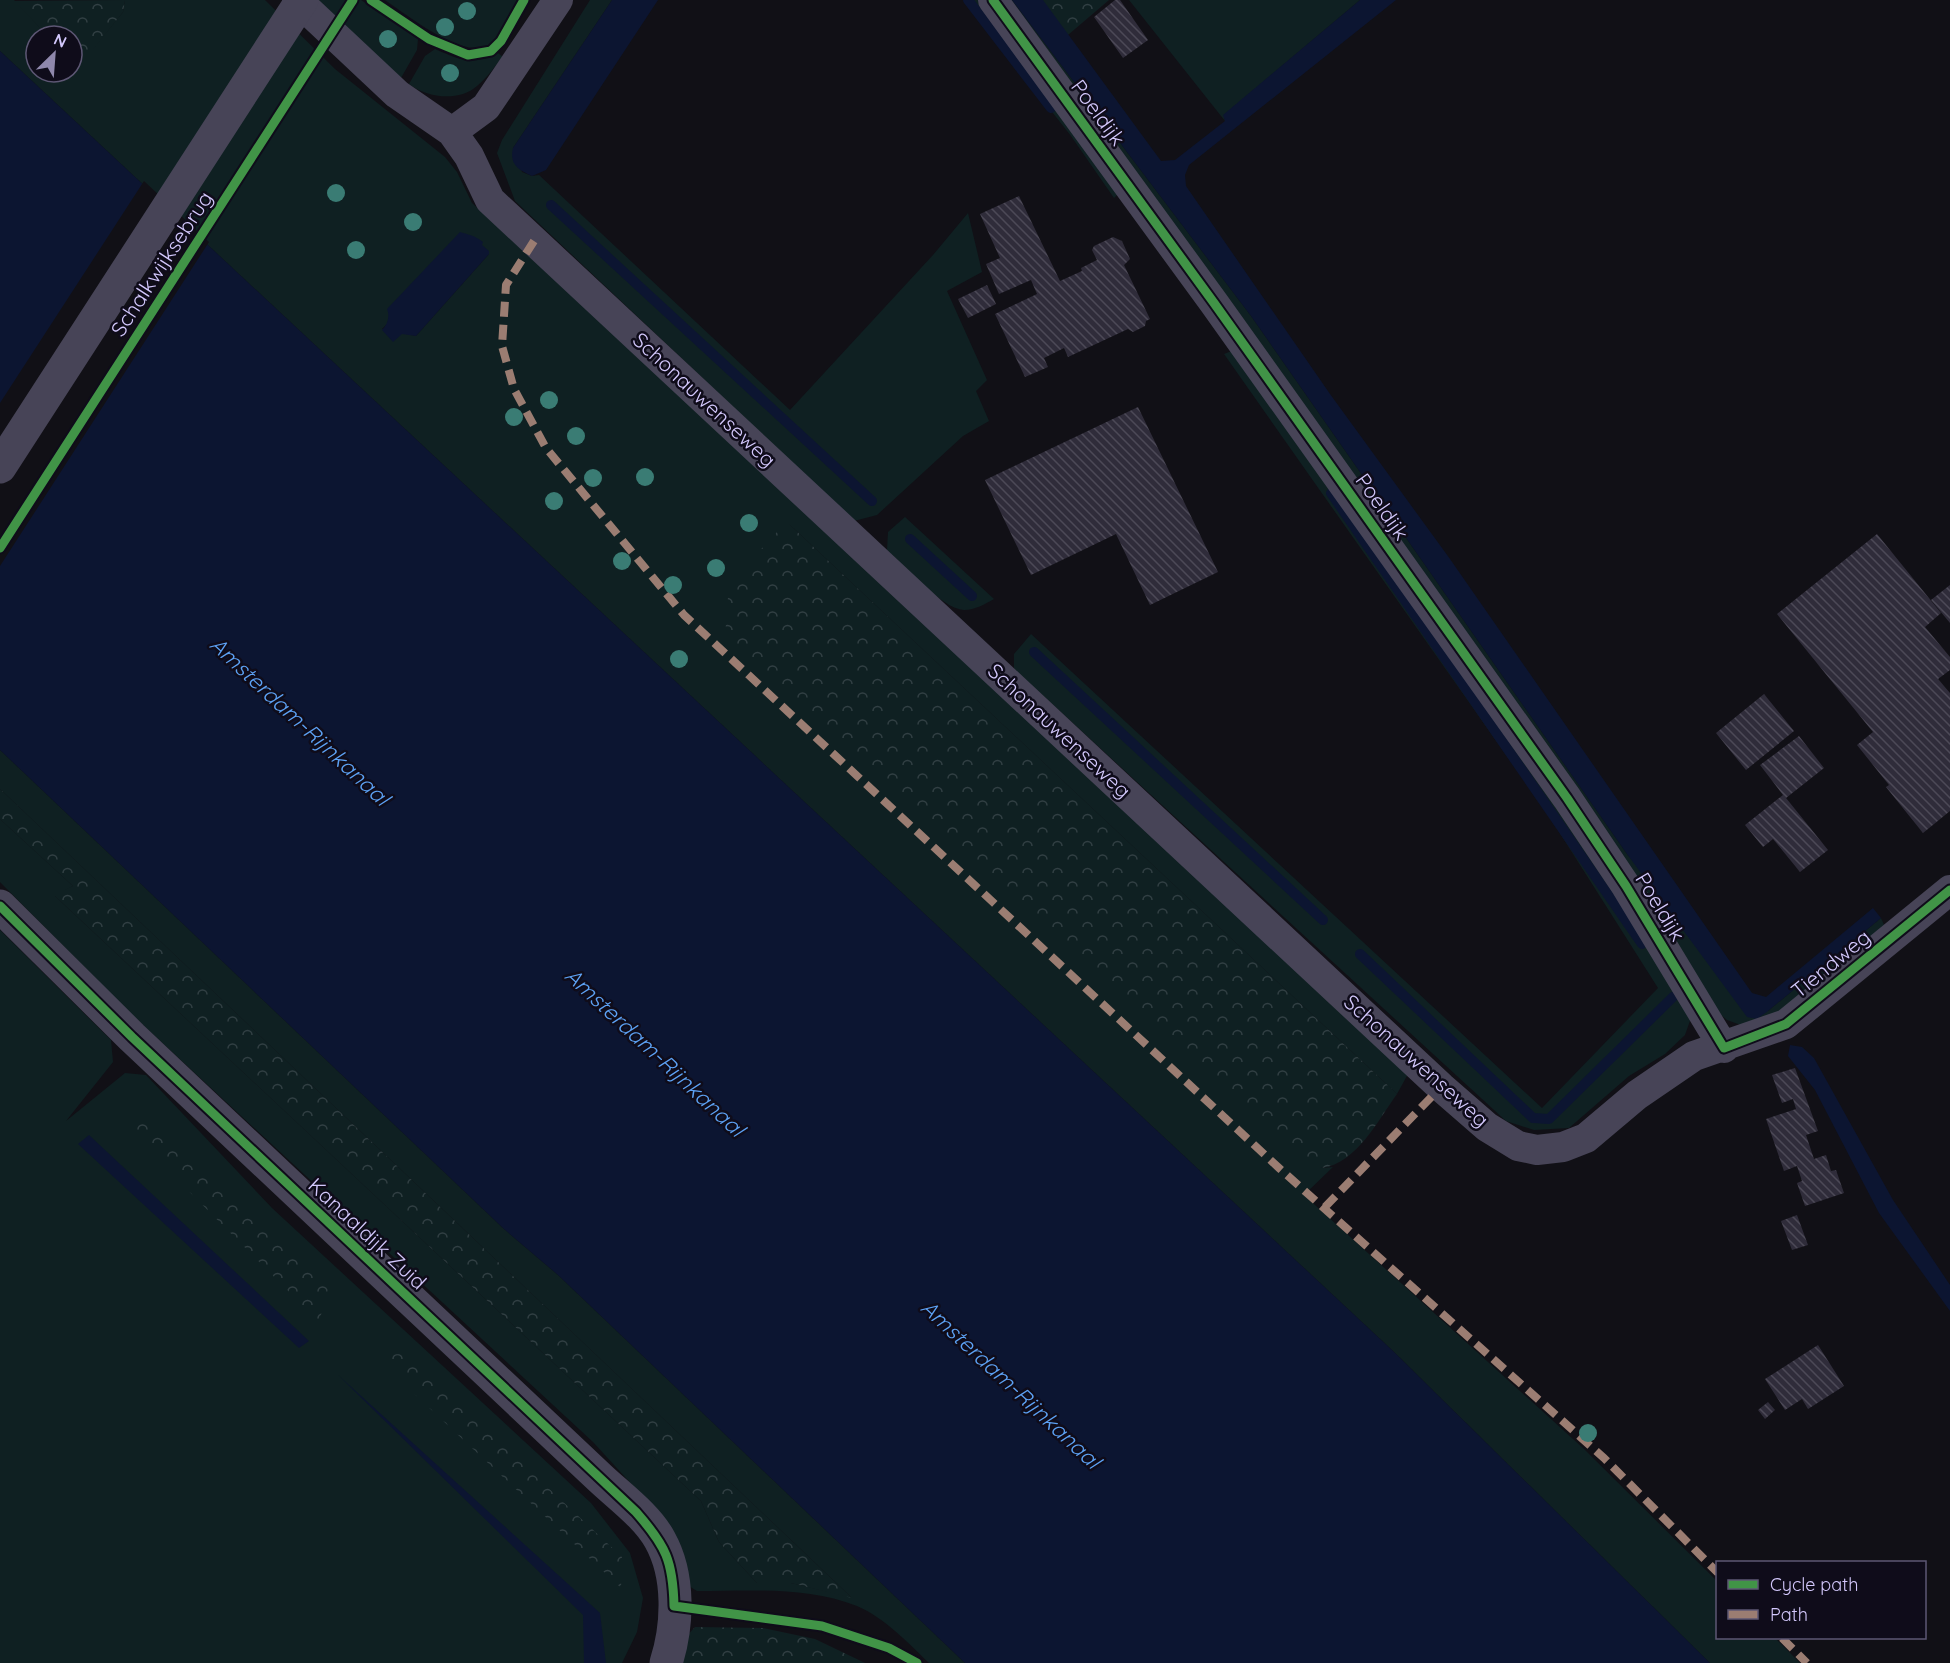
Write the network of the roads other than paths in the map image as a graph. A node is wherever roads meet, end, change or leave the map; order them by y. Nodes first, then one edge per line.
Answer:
1 (300, 0) edge
2 (558, 0) edge
3 (993, 0) edge
4 (452, 132) junction
5 (0, 467) edge
6 (1950, 890) edge
7 (0, 906) edge
8 (1724, 1048) junction
9 (666, 1663) edge

1 - 4 street, Schonauwenseweg
1 - 5 street, bridge
2 - 4 street
3 - 8 street, Poeldijk
4 - 8 street, Schonauwenseweg
6 - 8 street, Tiendweg
7 - 9 street, Kanaaldijk Zuid

